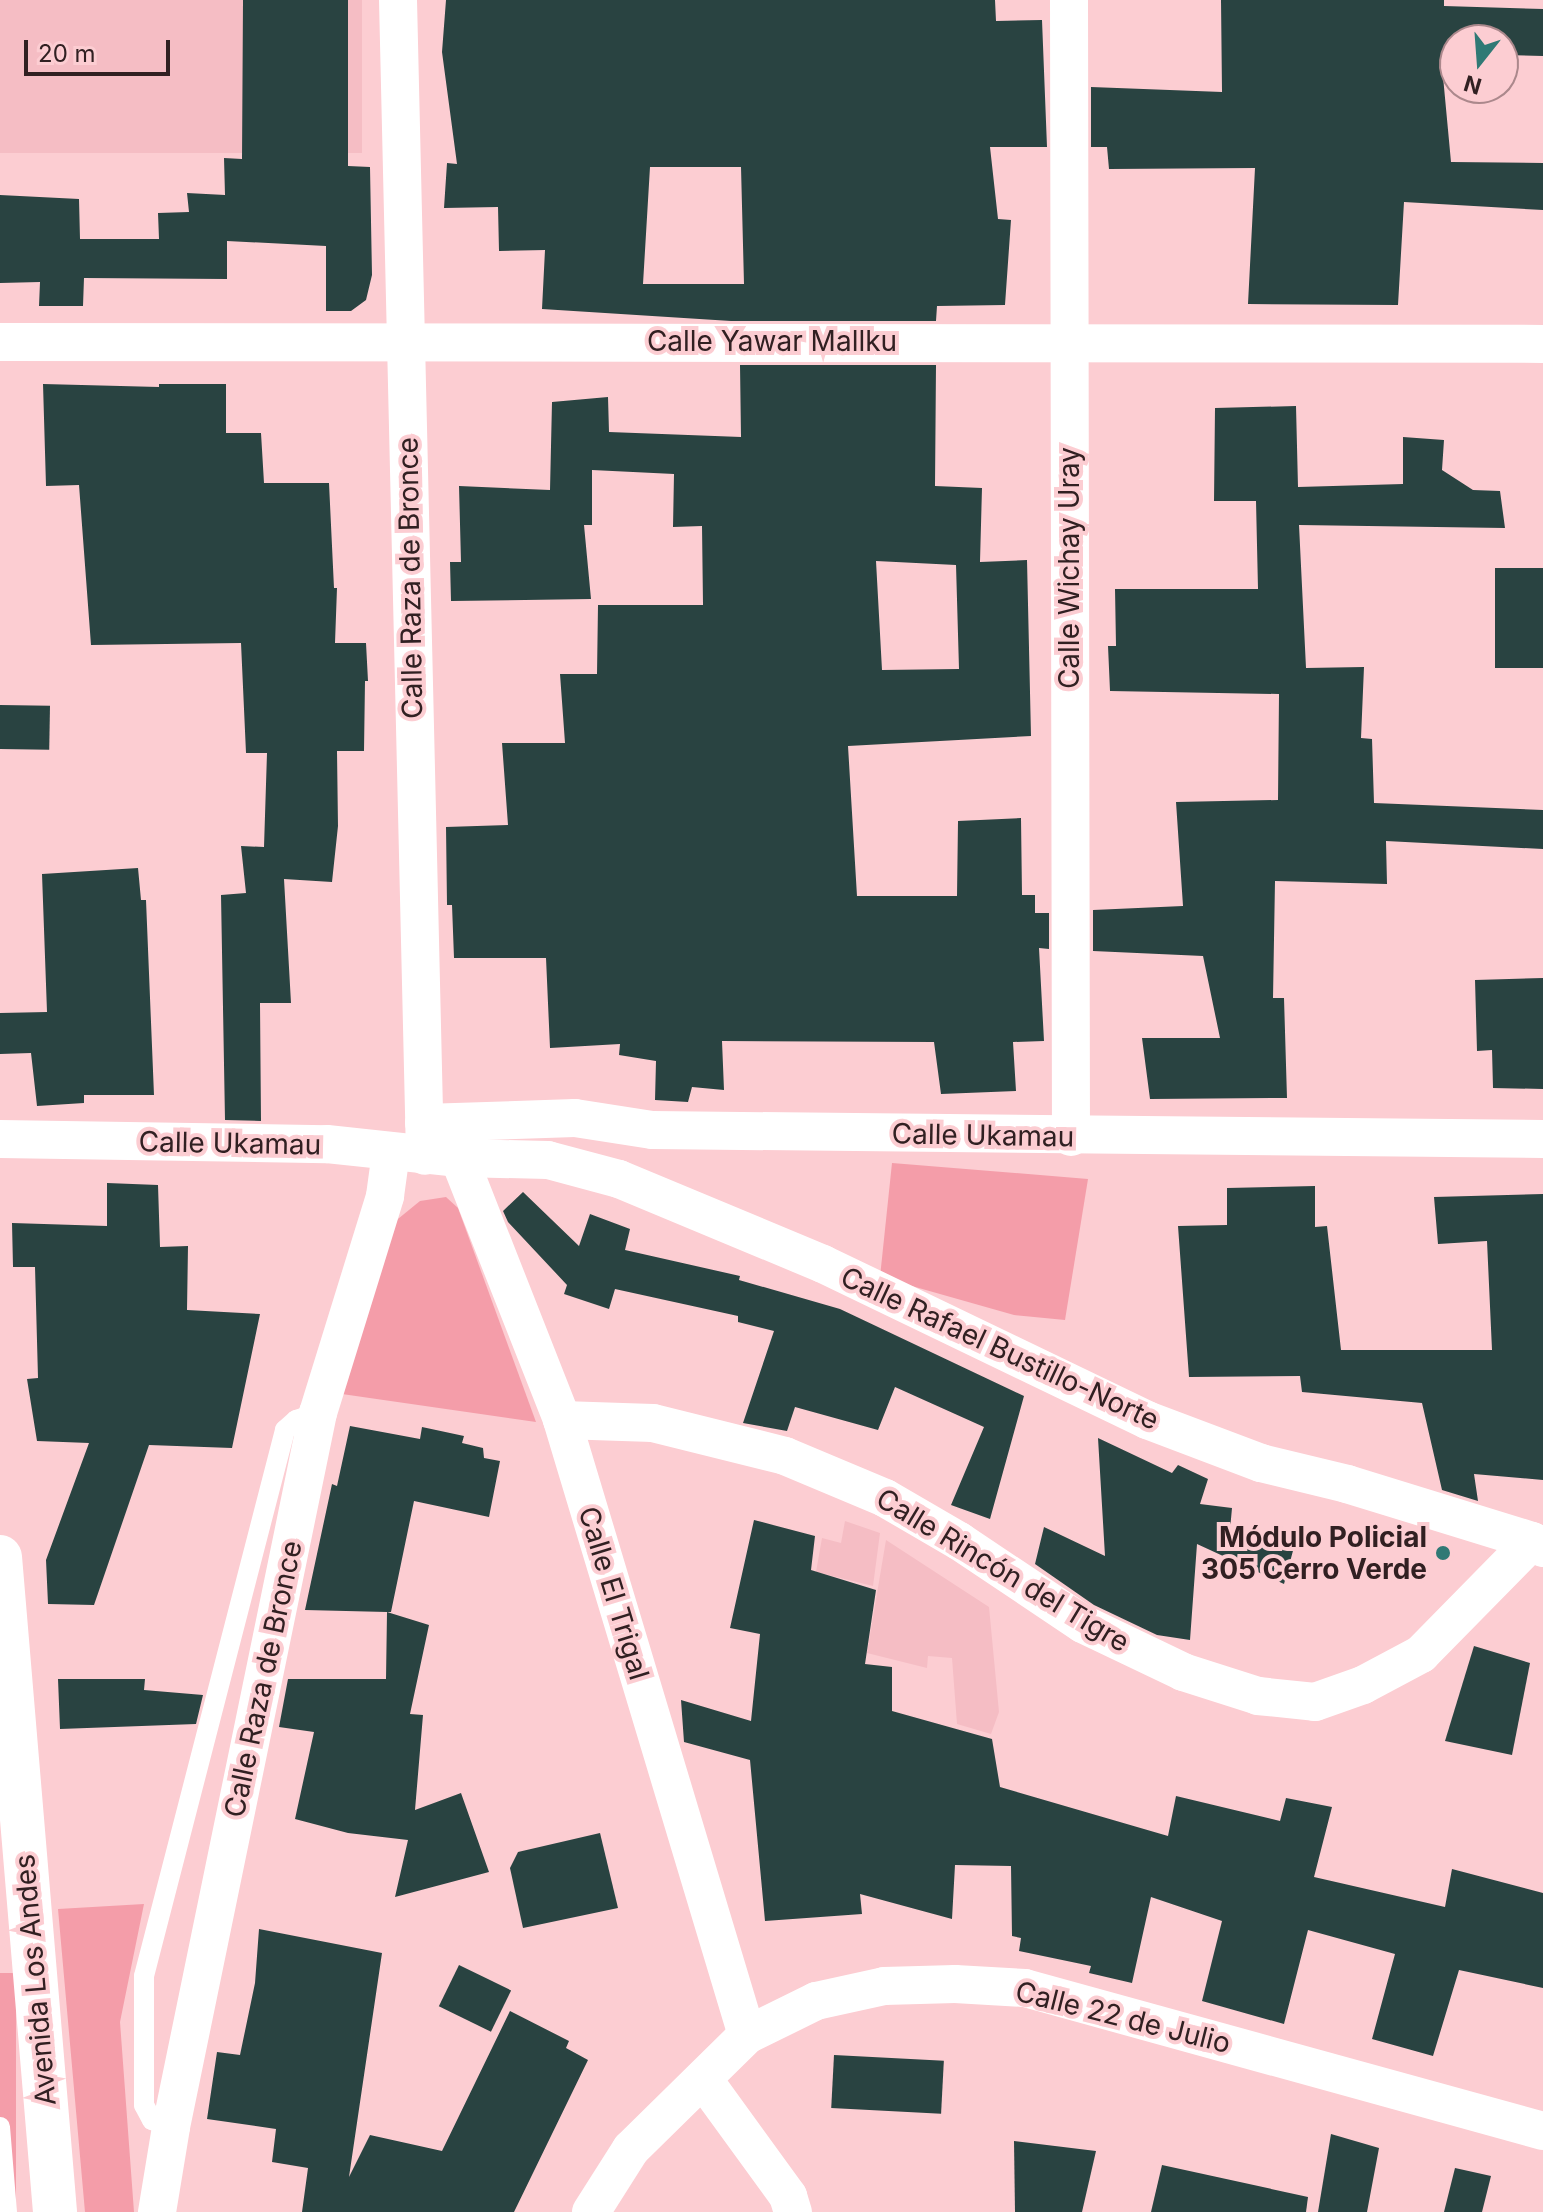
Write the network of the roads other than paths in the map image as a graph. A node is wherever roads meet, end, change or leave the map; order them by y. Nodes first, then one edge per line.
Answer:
1 (398, 0) edge
2 (1069, 0) edge
3 (1068, 340) junction
4 (404, 341) junction
5 (0, 342) edge
6 (1543, 344) edge
7 (1071, 1137) junction
8 (0, 1139) edge
9 (1543, 1139) edge
10 (424, 1147) junction
11 (318, 1413) junction
12 (562, 1420) junction
13 (1537, 1544) edge
14 (0, 1557) edge
15 (747, 2035) junction
16 (703, 2079) junction
17 (1541, 2124) edge
18 (0, 2127) edge
19 (171, 2127) junction
20 (7, 2212) edge
21 (55, 2212) edge
22 (157, 2212) edge
23 (591, 2212) edge
24 (793, 2212) edge

1 - 4 street, Calle Raza de Bronce
2 - 3 street, Calle Wichay Uray
3 - 4 street, Calle Yawar Mallku
3 - 6 street, Calle Yawar Mallku
3 - 7 street, Calle Wichay Uray
4 - 5 street, Calle Yawar Mallku
4 - 10 street, Calle Raza de Bronce
7 - 9 street, Calle Ukamau
7 - 10 street, Calle Ukamau
8 - 10 street, Calle Ukamau
10 - 11 street, Calle Raza de Bronce
10 - 12 street, Calle El Trigal
10 - 13 street, Calle Rafael Bustillo-Norte
11 - 19 street, Calle Raza de Bronce
11 - 19 lane
12 - 13 street, Calle Rincón del Tigre
12 - 15 street, Calle El Trigal
14 - 21 street, Avenida Los Andes
15 - 16 street, Calle 22 de Julio
15 - 17 street, Calle 22 de Julio
16 - 23 street, Calle 22 de Julio
16 - 24 street
18 - 20 lane, Avenida Los Andes
19 - 22 street, Calle Raza de Bronce

